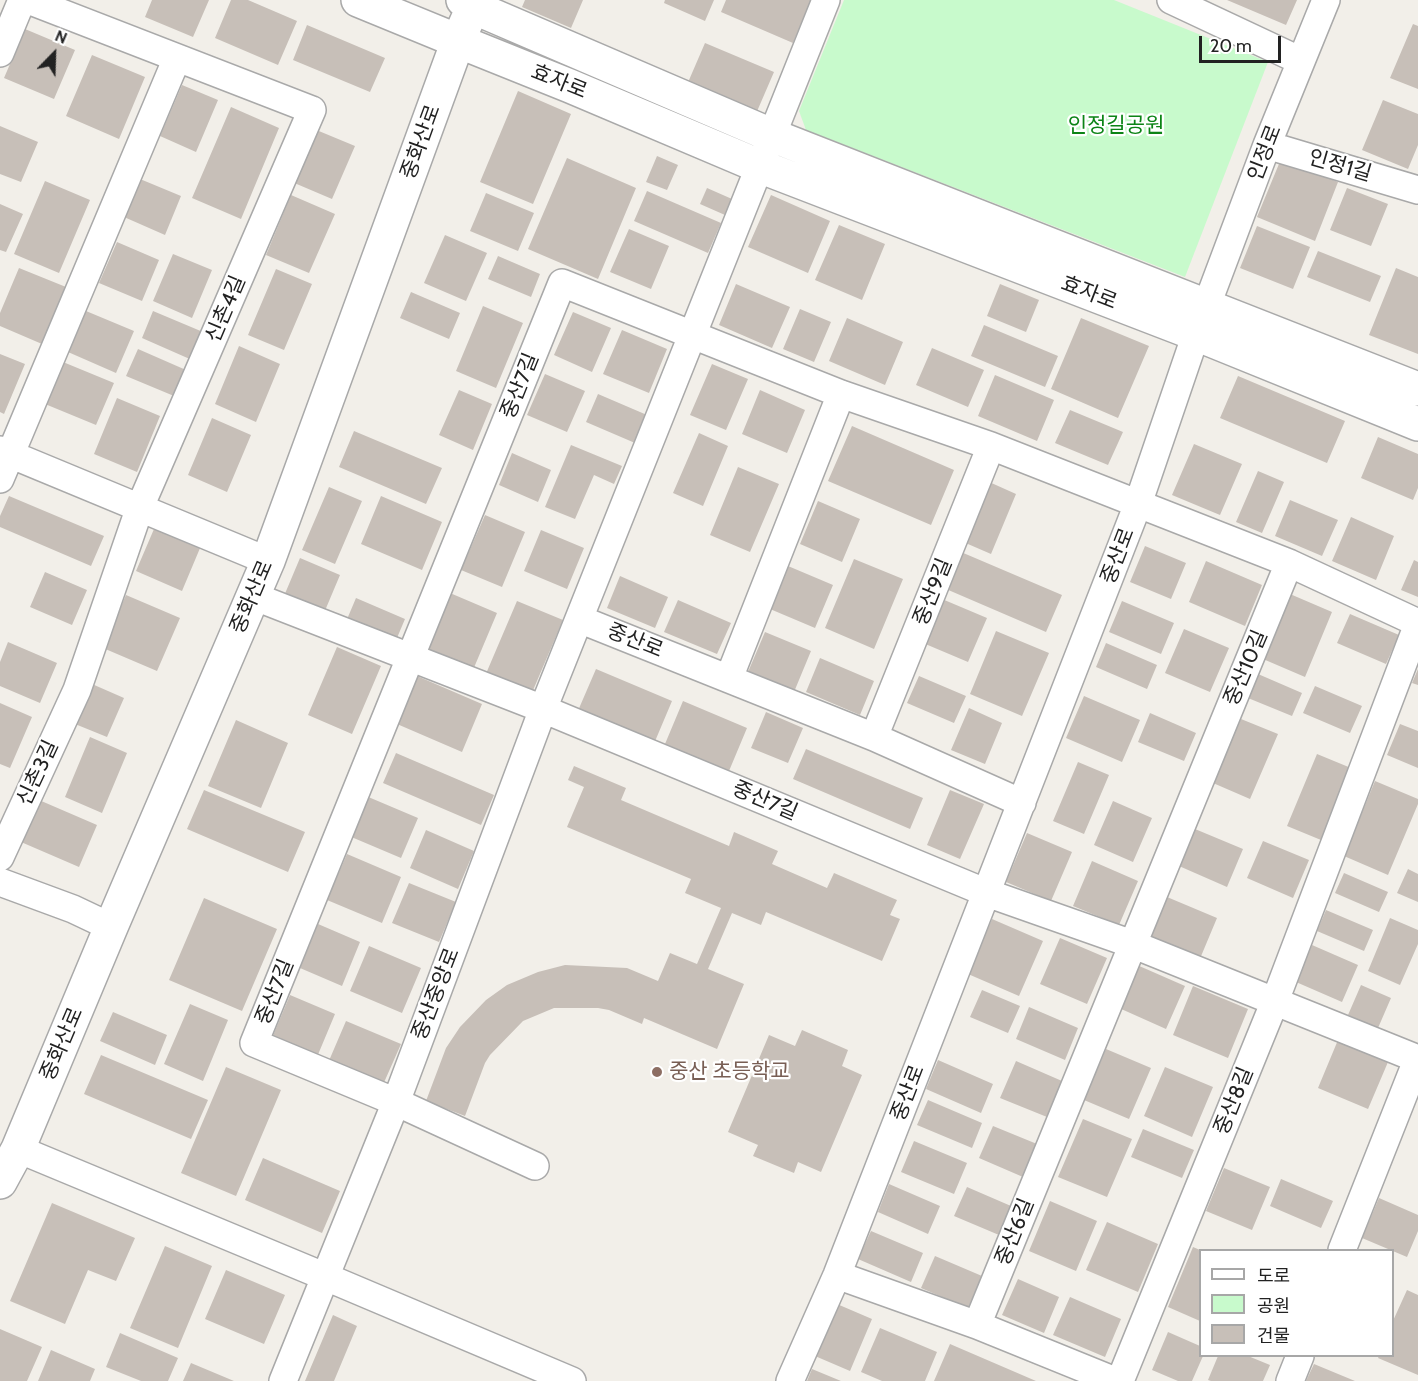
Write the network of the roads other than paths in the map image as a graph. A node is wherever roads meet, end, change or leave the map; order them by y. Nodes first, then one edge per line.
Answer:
1 (22, 0) edge
2 (28, 0) edge
3 (358, 0) edge
4 (826, 0) edge
5 (1171, 0) edge
6 (1326, 0) edge
7 (470, 2) edge
8 (458, 42) junction
9 (0, 53) edge
10 (177, 58) junction
11 (1301, 61) junction
12 (771, 135) junction
13 (1268, 145) junction
14 (759, 166) junction
15 (1416, 183) edge
16 (1201, 320) junction
17 (692, 334) junction
18 (1418, 389) edge
19 (841, 393) junction
20 (1418, 424) edge
21 (991, 446) junction
22 (5, 452) edge
23 (0, 479) edge
24 (1138, 504) junction
25 (140, 507) junction
26 (268, 561) junction
27 (1289, 563) junction
28 (253, 596) junction
29 (579, 619) junction
30 (1418, 624) edge
31 (411, 657) junction
32 (729, 678) junction
33 (77, 690) joint
34 (543, 709) junction
35 (874, 737) junction
36 (1022, 803) junction
37 (0, 857) edge
38 (0, 882) edge
39 (987, 893) junction
40 (111, 927) junction
41 (1132, 944) junction
42 (1275, 1001) junction
43 (1418, 1059) edge
44 (396, 1102) junction
45 (18, 1149) junction
46 (535, 1166) dead end
47 (0, 1182) edge
48 (1342, 1249) edge
49 (837, 1275) junction
50 (326, 1277) junction
51 (977, 1325) junction
52 (1300, 1357) edge
53 (283, 1381) edge
54 (572, 1381) edge
55 (790, 1381) edge
56 (1115, 1381) edge
57 (1120, 1381) edge
58 (1290, 1381) edge

1 - 9 street
2 - 10 street
3 - 8 street, 효자로
4 - 12 street
5 - 11 street
6 - 11 street, 인정로
7 - 8 street, 중화산로
7 - 12 street, 효자로
8 - 14 street, 효자로
8 - 26 street, 중화산로
10 - 22 street
10 - 25 street, 신촌4길
11 - 13 street, 인정로
12 - 14 street
12 - 16 street, 효자로
13 - 15 street, 인정1길
13 - 16 street, 인정로
14 - 16 street, 효자로
14 - 17 street
16 - 18 street, 효자로
16 - 20 street, 효자로
16 - 24 street, 중산로
17 - 19 street
17 - 29 street
17 - 31 street, 중산7길
19 - 21 street
19 - 32 street
21 - 24 street
21 - 35 street, 중산9길
22 - 23 street
22 - 25 street
24 - 27 street
24 - 36 street, 중산로
25 - 26 street
25 - 33 street, 신촌4길
26 - 28 street, 중화산로
27 - 30 street
27 - 41 street, 중산10길
28 - 31 street, 중산7길
28 - 40 street, 중화산로
29 - 32 street, 중산로
29 - 34 street
30 - 42 street, 중산8길
31 - 34 street, 중산7길
31 - 44 street, 중산7길
32 - 35 street, 중산로
33 - 37 street, 신촌3길
34 - 39 street, 중산7길
34 - 44 street, 중산중앙로
35 - 36 street, 중산로
36 - 39 street, 중산로
38 - 40 street
39 - 41 street
39 - 49 street, 중산로
40 - 45 street, 중화산로
41 - 42 street
41 - 51 street, 중산6길
42 - 43 street
42 - 57 street, 중산8길
43 - 48 street
44 - 46 street, 중산7길
44 - 50 street, 중산중앙로
45 - 47 street, 중화산로
45 - 50 street
49 - 51 street
49 - 55 street, 중산로
50 - 53 street, 중산중앙로
50 - 54 street
51 - 56 street
52 - 58 street

